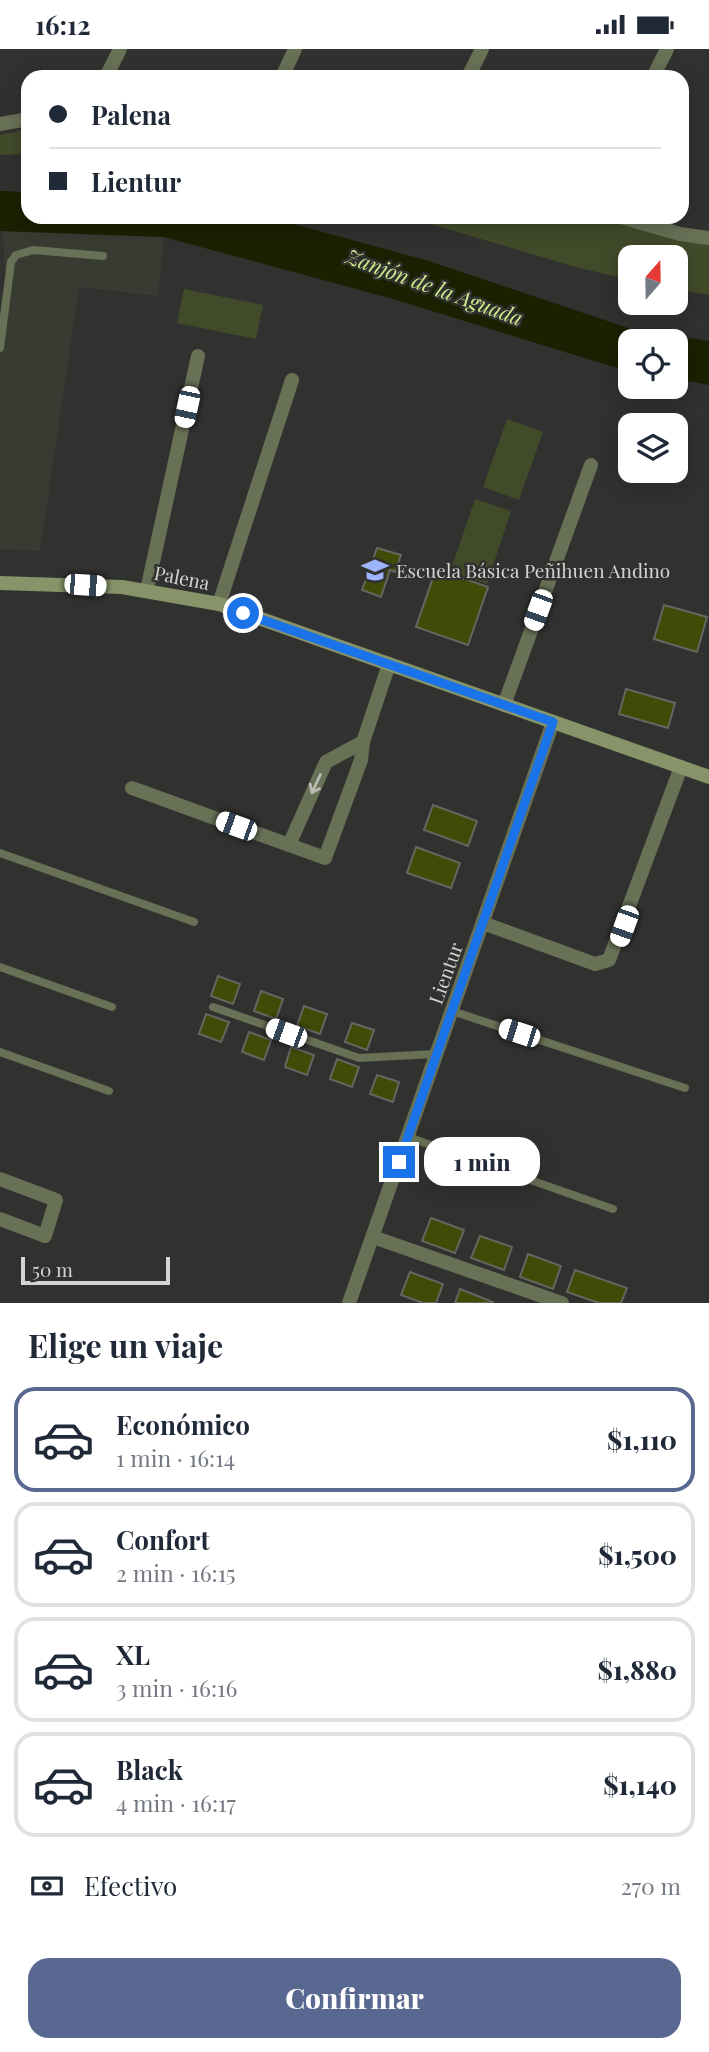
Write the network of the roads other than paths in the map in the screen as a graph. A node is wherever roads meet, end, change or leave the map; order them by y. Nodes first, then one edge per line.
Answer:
1 (120, 49) edge
2 (296, 49) edge
3 (482, 49) edge
4 (667, 49) edge
5 (110, 70) edge
6 (286, 70) edge
7 (472, 70) edge
8 (656, 70) edge
9 (21, 121) edge
10 (0, 124) edge
11 (644, 224) edge
12 (709, 237) edge
13 (103, 256) dead end
14 (0, 348) edge
15 (198, 356) dead end
16 (292, 380) dead end
17 (591, 465) dead end
18 (0, 584) edge
19 (147, 590) junction
20 (219, 604) junction
21 (389, 664) junction
22 (504, 705) junction
23 (553, 722) junction
24 (363, 742) junction
25 (681, 767) junction
26 (709, 777) edge
27 (132, 788) dead end
28 (289, 845) junction
29 (0, 853) edge
30 (194, 922) dead end
31 (483, 923) junction
32 (0, 967) edge
33 (112, 1007) dead end
34 (214, 1007) dead end
35 (452, 1011) junction
36 (0, 1052) edge
37 (436, 1054) junction
38 (685, 1088) dead end
39 (108, 1091) dead end
40 (408, 1137) junction
41 (0, 1179) edge
42 (613, 1209) dead end
43 (0, 1219) edge
44 (373, 1237) junction
45 (349, 1303) edge
46 (562, 1303) edge

1 - 5 street
2 - 6 street
3 - 7 street
4 - 8 street
9 - 10 street
11 - 12 street
13 - 14 lane
15 - 19 street
16 - 20 street
17 - 22 street
18 - 19 street, Palena
19 - 20 street, Palena
20 - 21 street, Palena
21 - 22 street, Palena
21 - 24 street
22 - 23 street, Palena
23 - 25 street, Palena
23 - 31 street, Lientur
24 -> 28 street
24 - 28 street
25 - 26 street, Palena
25 - 31 street
27 - 28 street
29 - 30 lane
31 - 35 street, Lientur
32 - 33 lane
34 - 37 lane
35 - 37 street, Lientur
35 - 38 lane
36 - 39 lane
37 - 40 street, Lientur
40 - 42 lane
40 - 44 street, Lientur
41 - 43 street
44 - 45 street, Lientur
44 - 46 street

